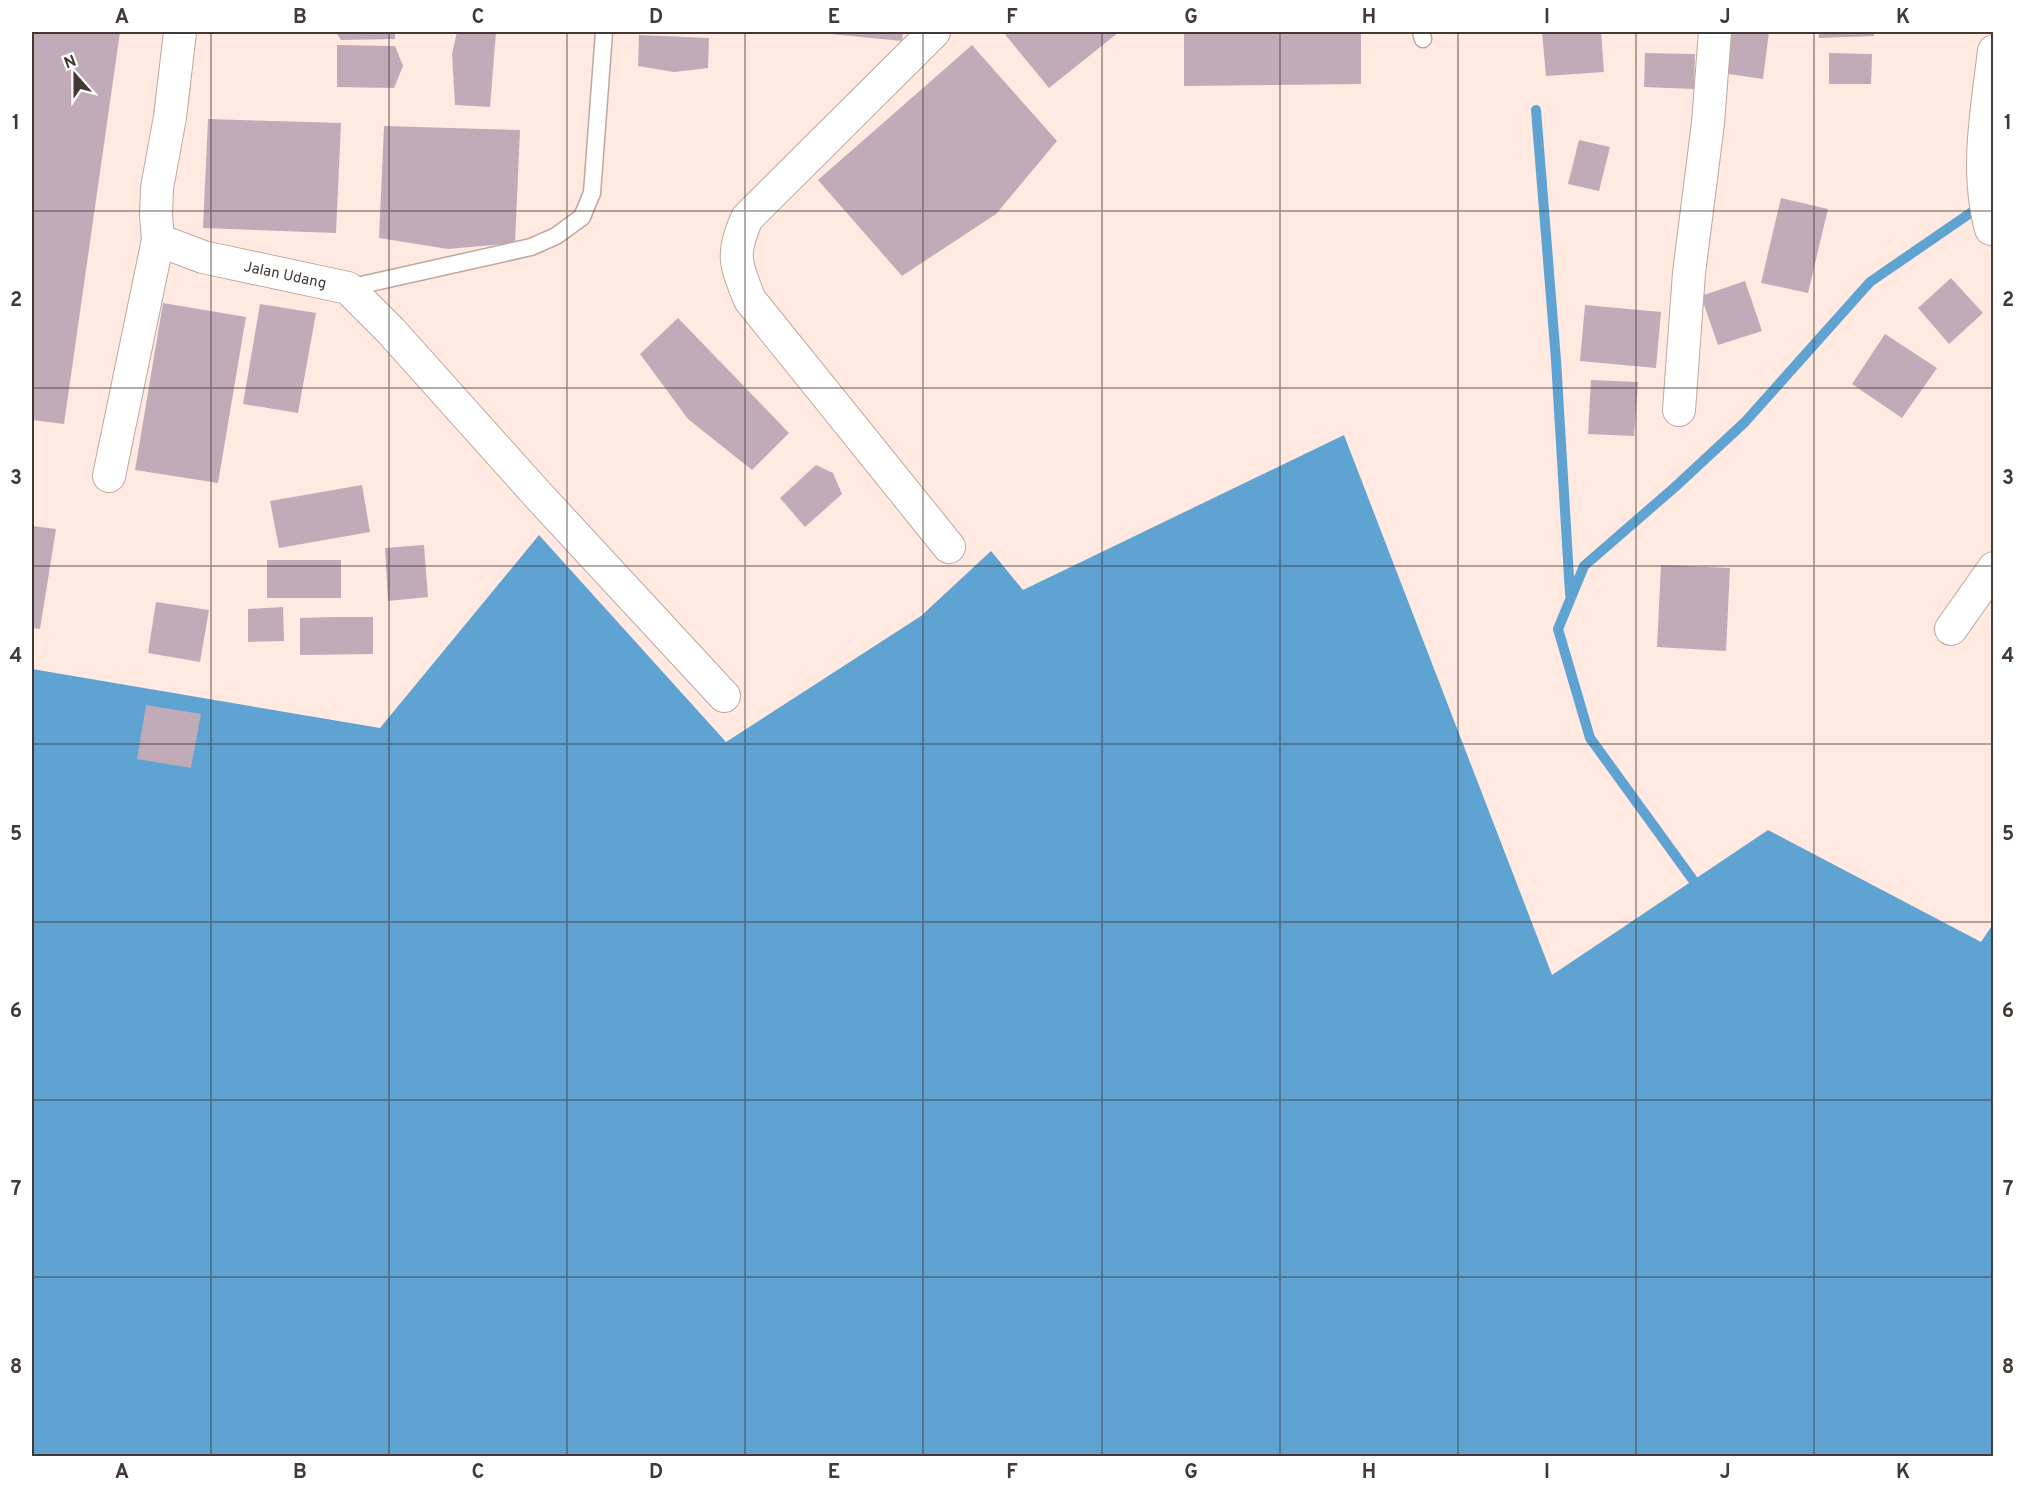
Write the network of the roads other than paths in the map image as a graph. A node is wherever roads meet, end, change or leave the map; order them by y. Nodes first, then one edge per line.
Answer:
1 (180, 32) edge
2 (604, 32) edge
3 (934, 32) edge
4 (1715, 32) edge
5 (1994, 51) edge
6 (1987, 212) dead end
7 (158, 240) junction
8 (348, 288) junction
9 (1678, 410) dead end
10 (109, 476) dead end
11 (949, 547) dead end
12 (1994, 568) edge
13 (1951, 629) dead end
14 (724, 696) dead end

1 - 7 street
2 - 8 lane
3 - 11 street
4 - 9 street
5 - 6 street
7 - 8 street, Jalan Udang
7 - 10 street
8 - 14 street, Jalan Udang
12 - 13 street

